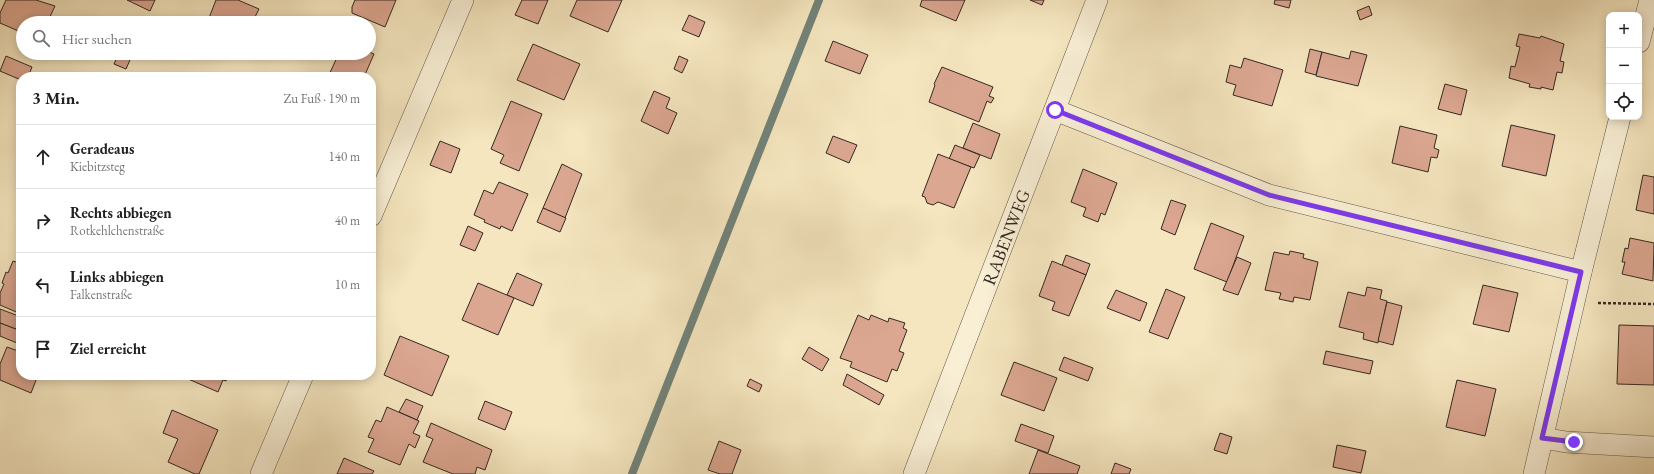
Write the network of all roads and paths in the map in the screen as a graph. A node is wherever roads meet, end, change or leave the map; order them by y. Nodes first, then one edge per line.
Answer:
1 (463, 0) edge
2 (1097, 0) edge
3 (1650, 0) edge
4 (1642, 31) edge
5 (1055, 110) junction
6 (1619, 120) edge
7 (376, 204) edge
8 (1581, 272) junction
9 (1574, 303) junction
10 (1654, 304) edge
11 (301, 380) edge
12 (1542, 438) junction
13 (1654, 447) edge
14 (261, 474) edge
15 (914, 474) edge
16 (1534, 474) edge

1 - 7 street
2 - 5 street, RABENWEG
3 - 4 street
5 - 8 street
5 - 15 street, RABENWEG
6 - 8 street
8 - 9 street
9 - 10 path
9 - 12 street
11 - 14 street
12 - 13 street
12 - 16 street

